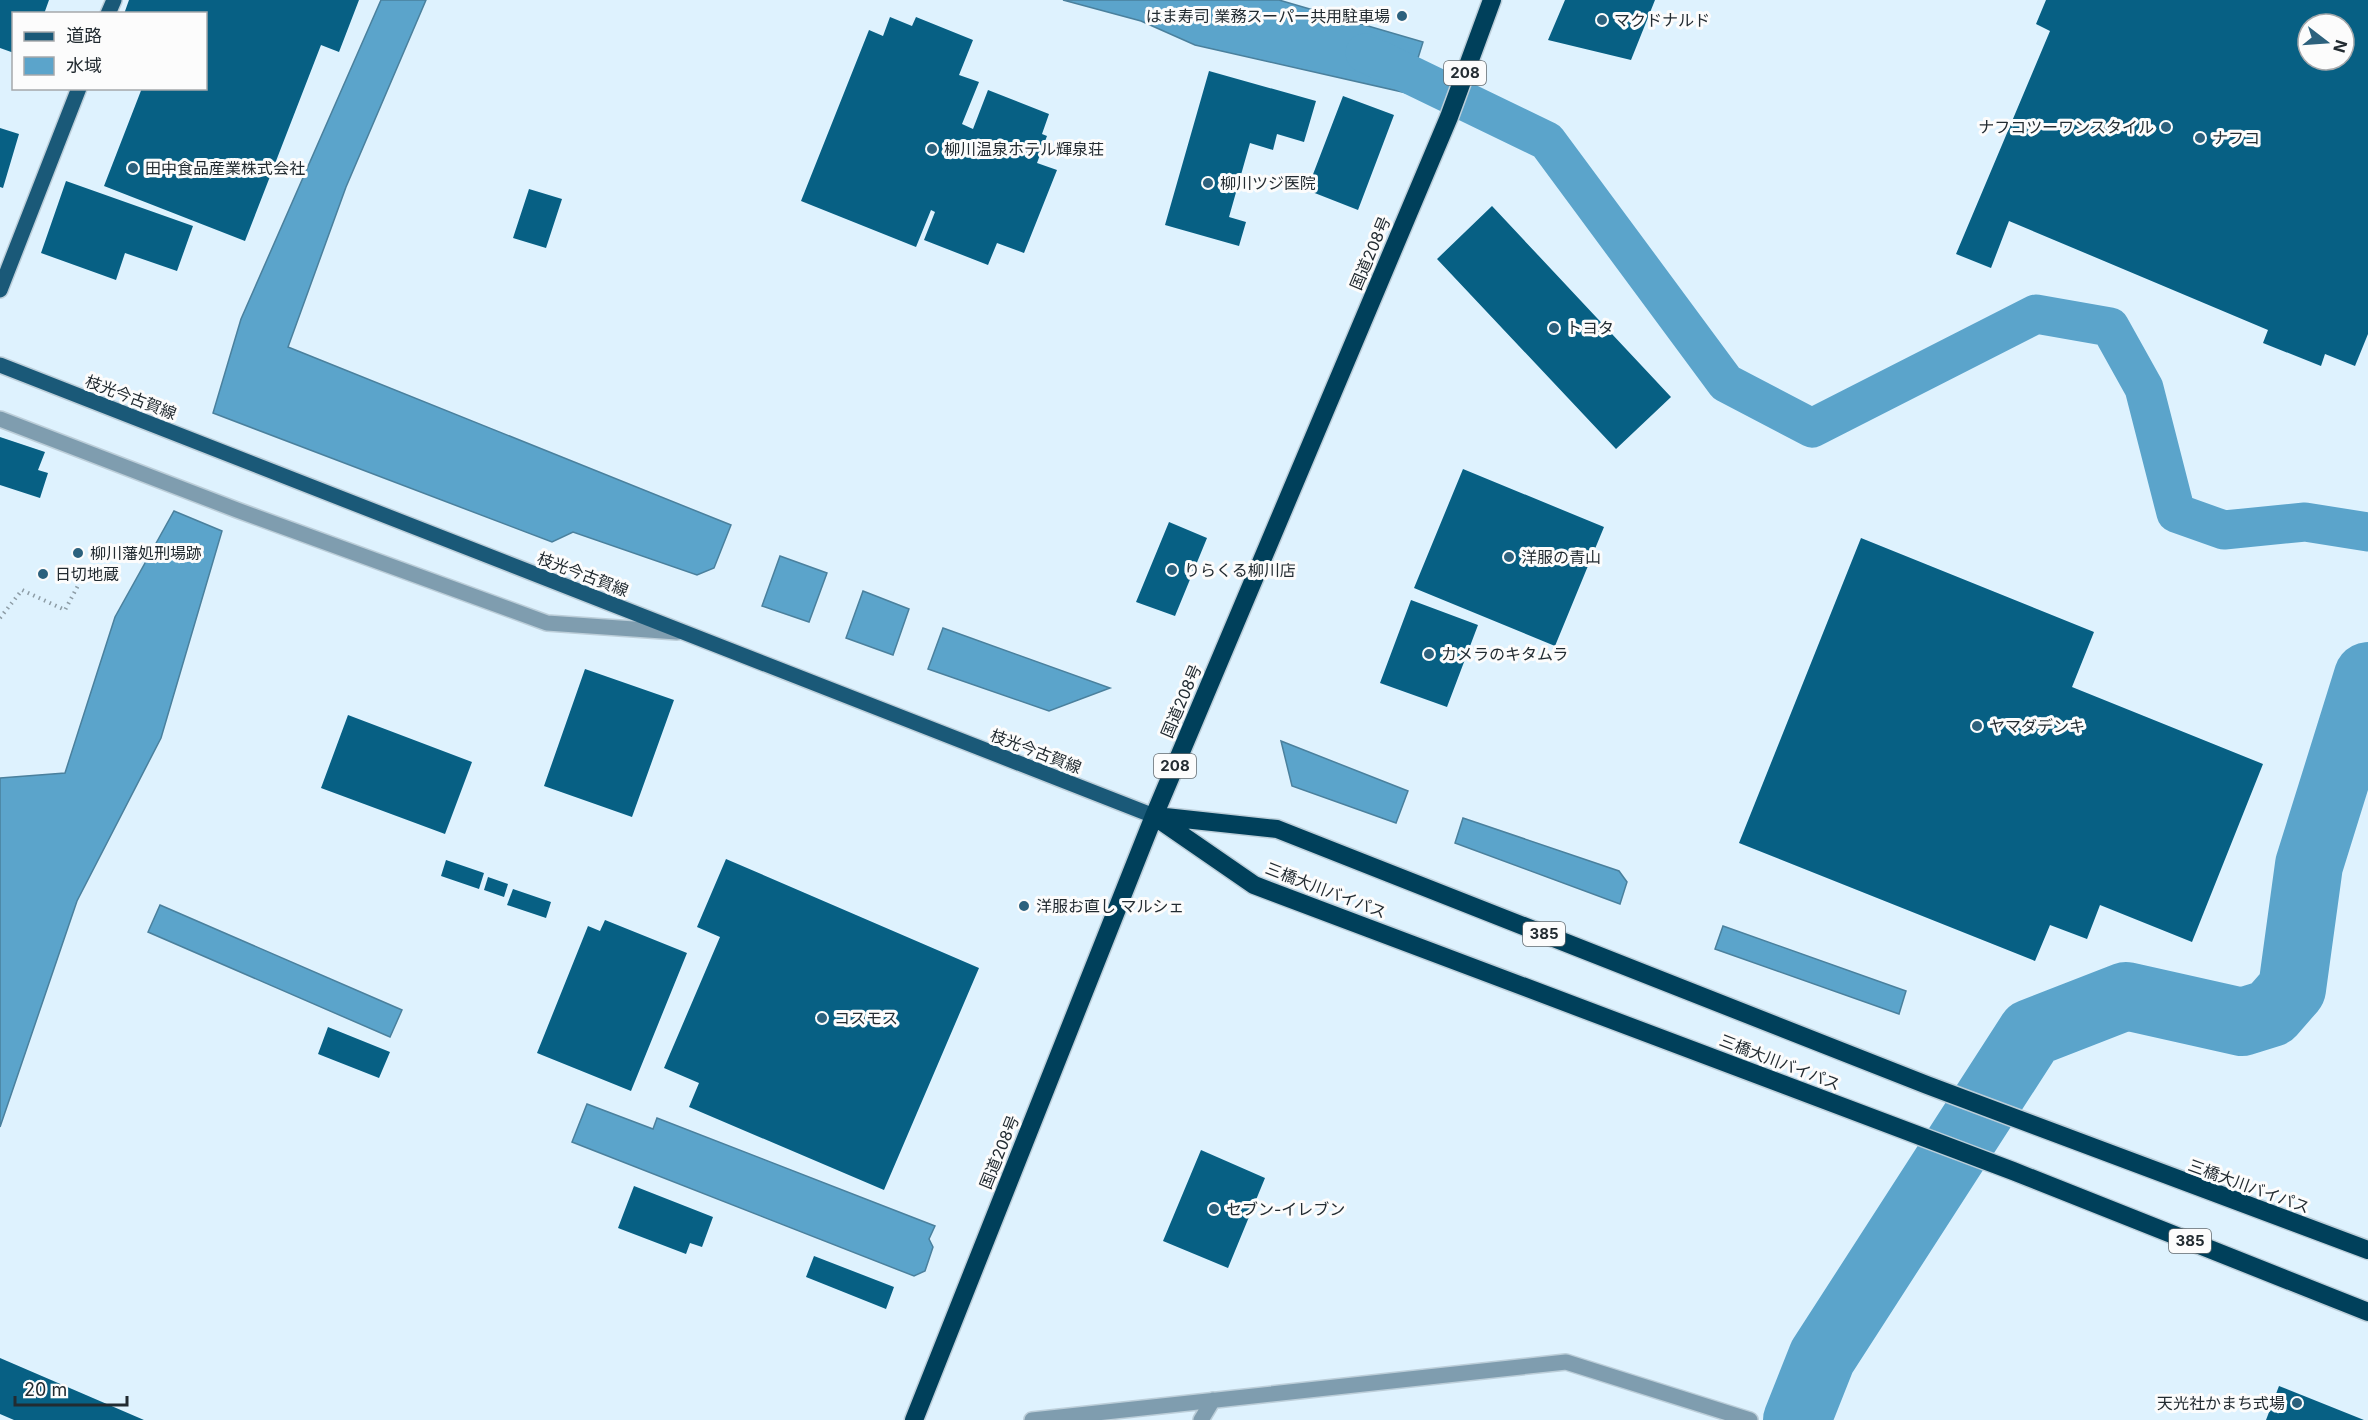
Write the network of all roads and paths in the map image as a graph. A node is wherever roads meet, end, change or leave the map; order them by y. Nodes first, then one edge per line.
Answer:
1 (1492, 0) edge
2 (78, 90) edge
3 (0, 290) edge
4 (0, 365) edge
5 (0, 419) edge
6 (82, 578) dead end
7 (0, 618) edge
8 (680, 632) junction
9 (1154, 816) junction
10 (2368, 1250) edge
11 (2368, 1312) edge
12 (1213, 1400) junction
13 (1743, 1417) edge
14 (914, 1420) edge
15 (1032, 1420) edge
16 (1201, 1420) edge

1 - 9 highway, 国道208号 / 208
2 - 3 main road
4 - 8 main road, 枝光今古賀線
5 - 8 street
6 - 7 path
8 - 9 main road, 枝光今古賀線
9 - 10 highway, 三橋大川バイパス / 385
9 - 11 highway, 三橋大川バイパス / 385
9 - 14 highway, 国道208号 / 208
12 - 13 street
12 - 15 street
12 - 16 street

